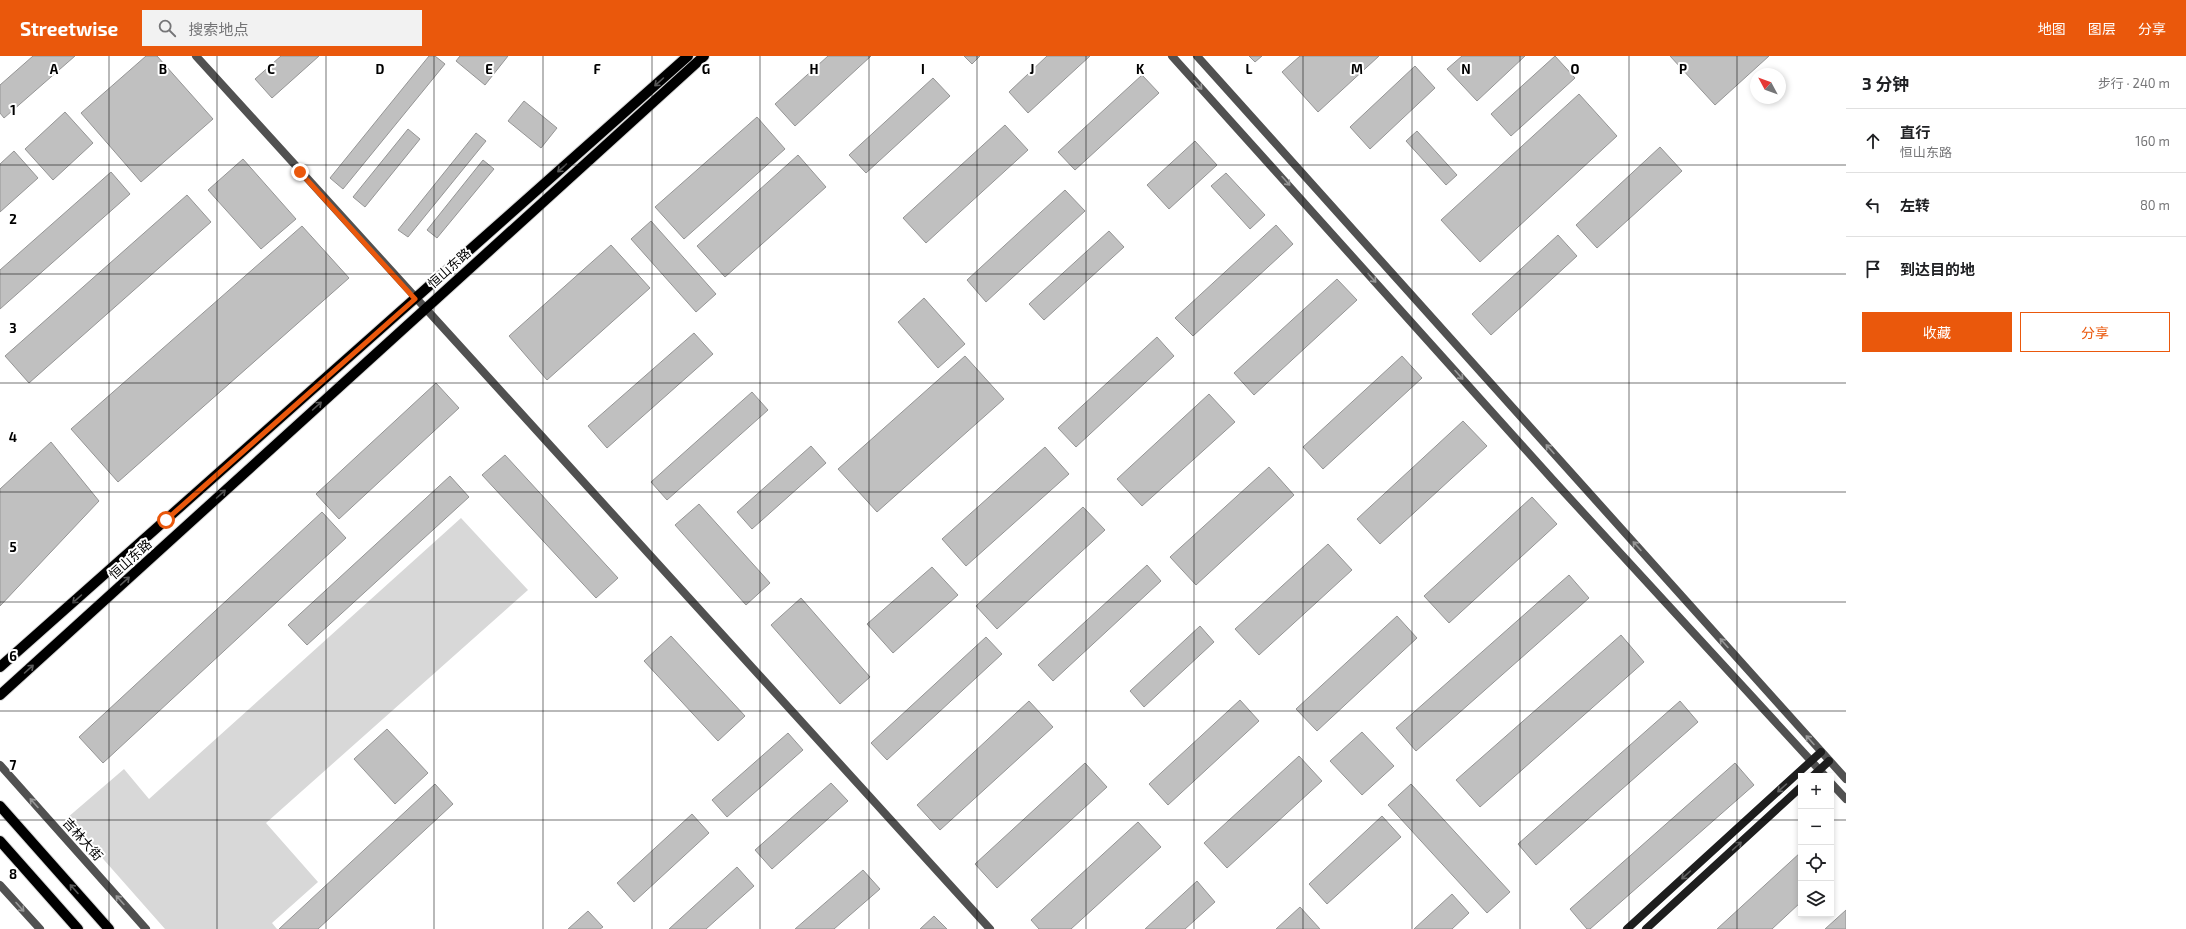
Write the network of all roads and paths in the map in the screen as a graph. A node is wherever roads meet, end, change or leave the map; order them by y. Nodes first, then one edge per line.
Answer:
1 (196, 56) edge
2 (688, 56) edge
3 (704, 56) edge
4 (1172, 56) edge
5 (1197, 56) edge
6 (415, 299) junction
7 (424, 308) junction
8 (0, 667) edge
9 (0, 695) edge
10 (1821, 752) junction
11 (1811, 761) junction
12 (1829, 761) junction
13 (0, 765) edge
14 (1822, 773) edge
15 (1846, 779) edge
16 (1834, 786) edge
17 (1798, 790) edge
18 (1846, 799) edge
19 (0, 806) edge
20 (0, 841) edge
21 (0, 885) edge
22 (40, 929) edge
23 (78, 929) edge
24 (109, 929) edge
25 (146, 929) edge
26 (990, 929) edge
27 (1627, 929) edge
28 (1646, 929) edge

1 - 6 street
2 -> 6 main road, 恒山东路
3 - 7 main road, 恒山东路
4 -> 11 street
10 -> 5 street
6 - 7 street
6 -> 8 main road, 恒山东路
9 -> 7 main road, 恒山东路
7 - 26 street
10 - 11 main road
10 - 12 street
11 - 14 street
11 -> 27 main road
12 - 14 main road
12 - 15 street
25 -> 13 street, 吉林大街
16 - 18 street
28 -> 17 main road
24 -> 19 main road
20 - 23 main road
21 -> 22 street

